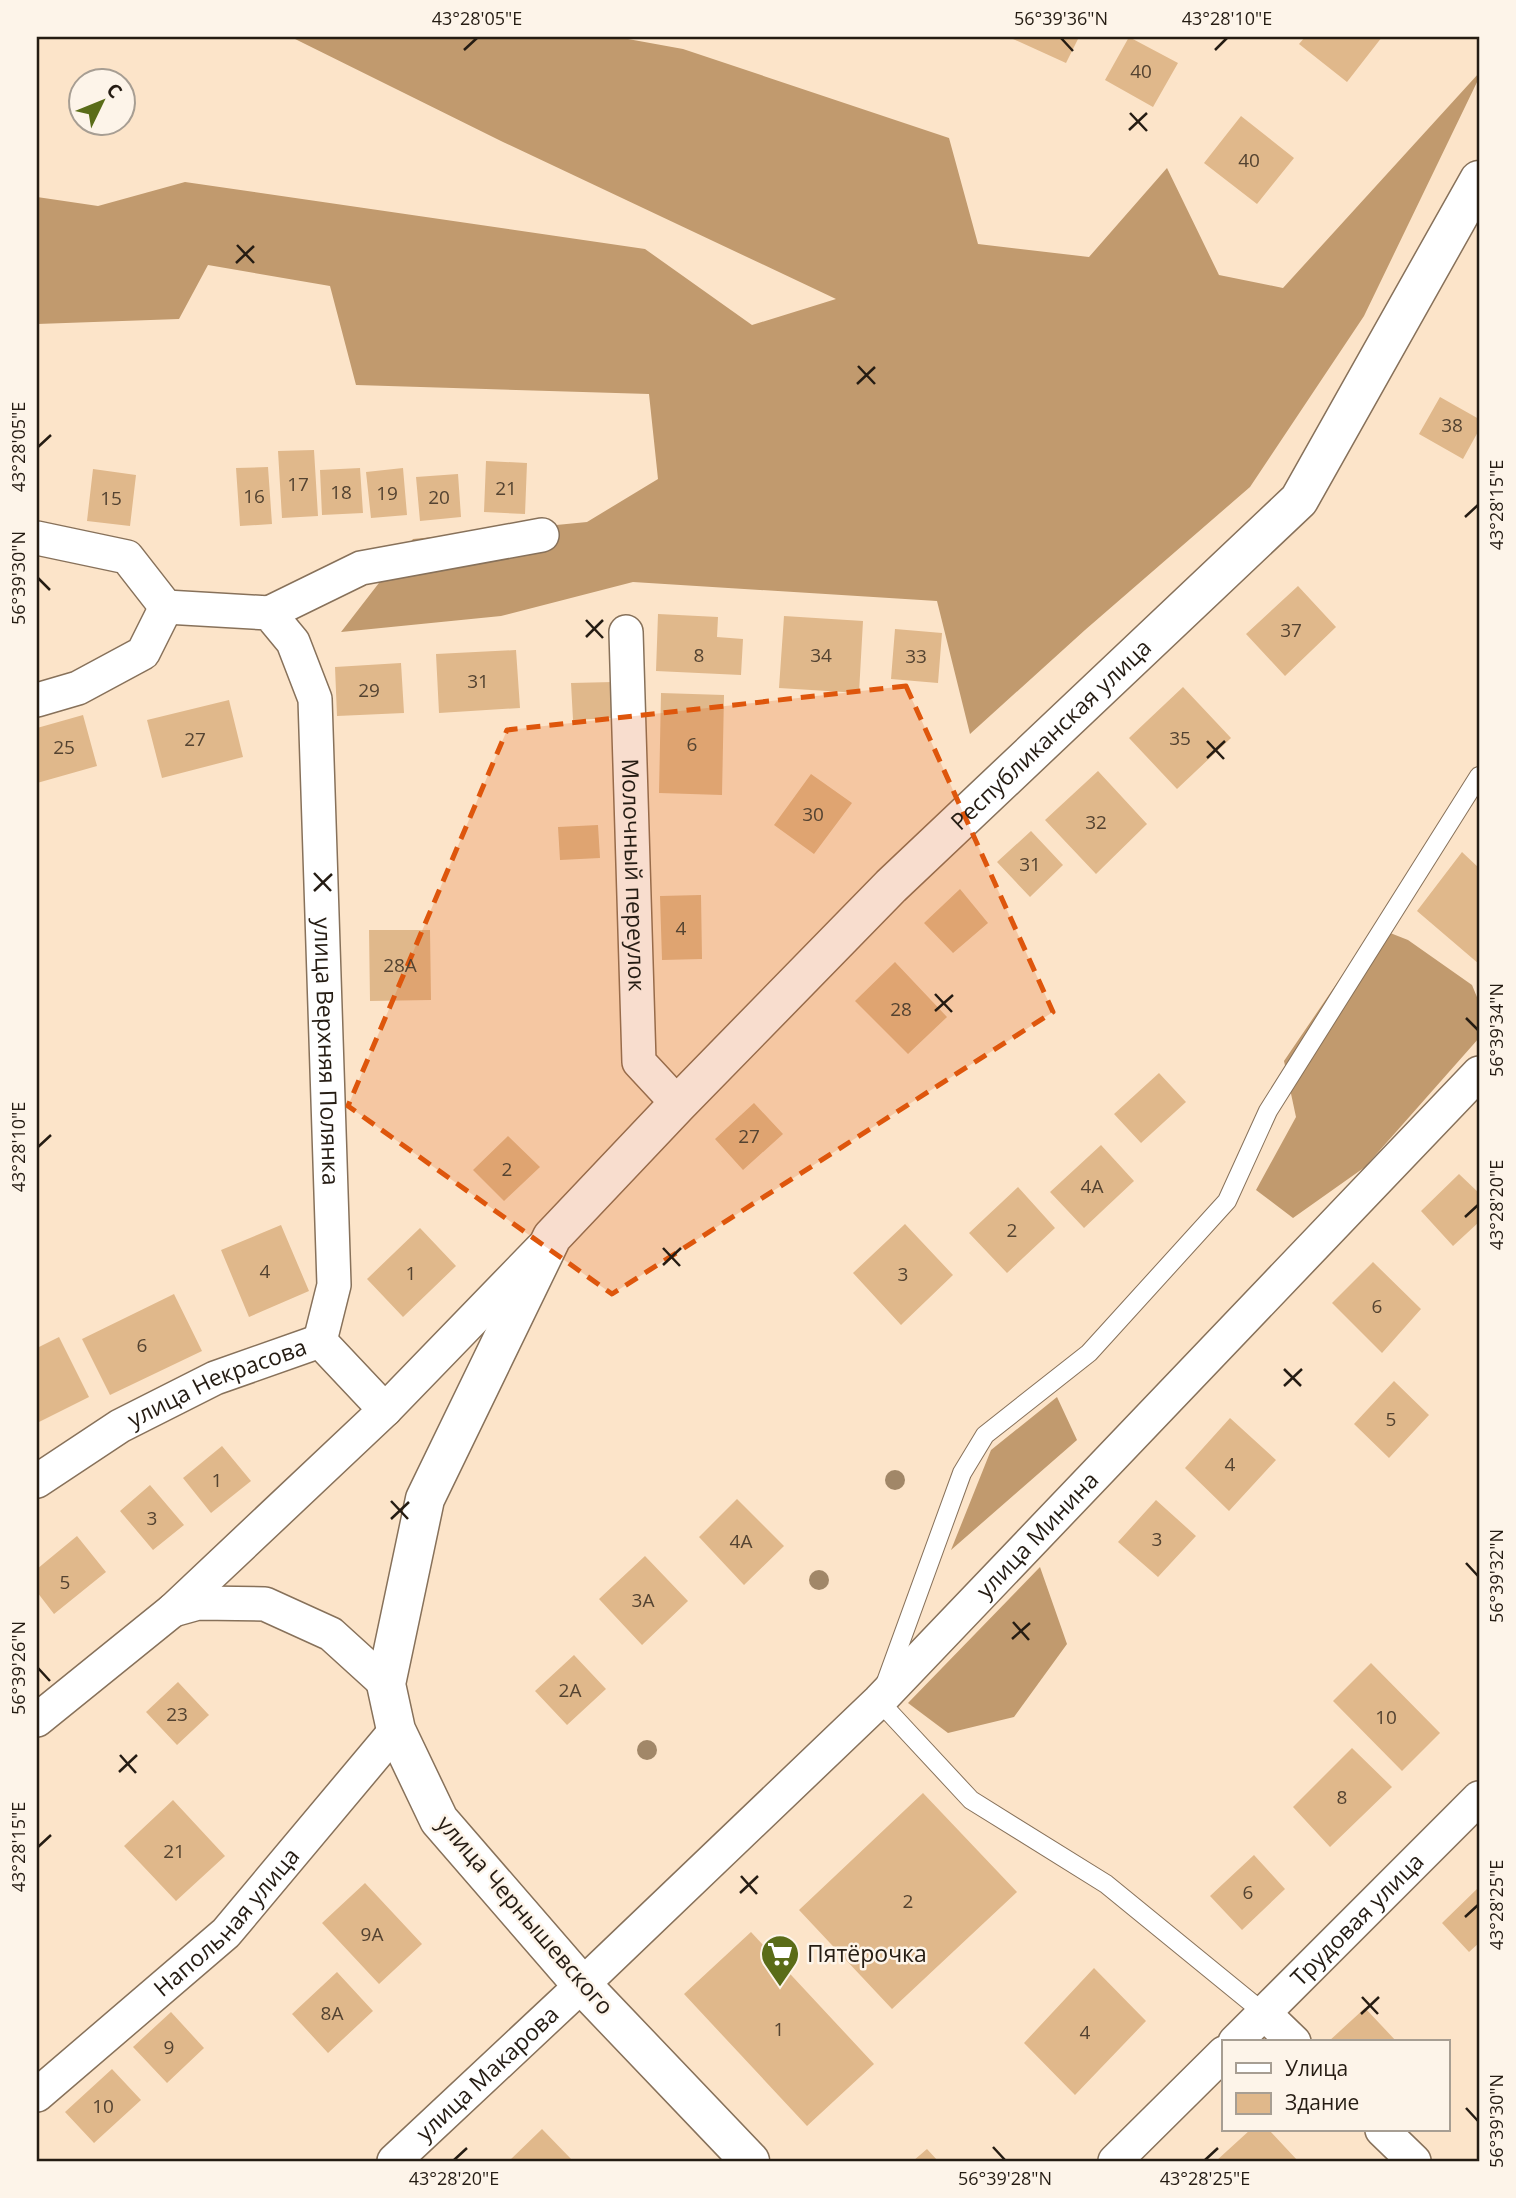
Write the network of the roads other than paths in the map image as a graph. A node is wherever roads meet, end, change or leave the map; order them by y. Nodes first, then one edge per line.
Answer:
1 (1479, 180) edge
2 (542, 535) dead end
3 (37, 538) edge
4 (166, 607) junction
5 (270, 613) junction
6 (626, 632) dead end
7 (37, 700) edge
8 (1479, 776) edge
9 (1479, 1073) edge
10 (678, 1104) junction
11 (552, 1237) junction
12 (320, 1340) junction
13 (385, 1410) junction
14 (37, 1481) edge
15 (173, 1610) junction
16 (386, 1684) junction
17 (879, 1701) junction
18 (37, 1720) edge
19 (396, 1730) junction
20 (1479, 1798) edge
21 (582, 1985) junction
22 (1264, 2013) junction
23 (1237, 2040) edge
24 (1292, 2040) edge
25 (1222, 2055) edge
26 (37, 2095) edge
27 (1384, 2132) edge
28 (394, 2161) edge
29 (750, 2161) edge
30 (1115, 2161) edge
31 (1414, 2161) edge

1 - 10 street, Республиканская улица
2 - 5 street
3 - 4 street
4 - 5 street
4 - 7 street
5 - 12 street, улица Верхняя Полянка
6 - 10 street, Молочный переулок
8 - 17 lane
9 - 17 street, улица Минина
10 - 11 street, Республиканская улица
11 - 13 street
11 - 16 street, улица Чернышевского
12 - 13 street, улица Некрасова
12 - 14 street, улица Некрасова
13 - 15 street
15 - 16 street
15 - 18 street
16 - 19 street, улица Чернышевского
17 - 21 street, улица Минина
17 - 22 lane
19 - 21 street, улица Чернышевского
19 - 26 street, Напольная улица
20 - 22 street, Трудовая улица
21 - 28 street, улица Макарова
21 - 29 street, улица Чернышевского
22 - 23 street, Трудовая улица
22 - 24 street
25 - 30 street
27 - 31 street

